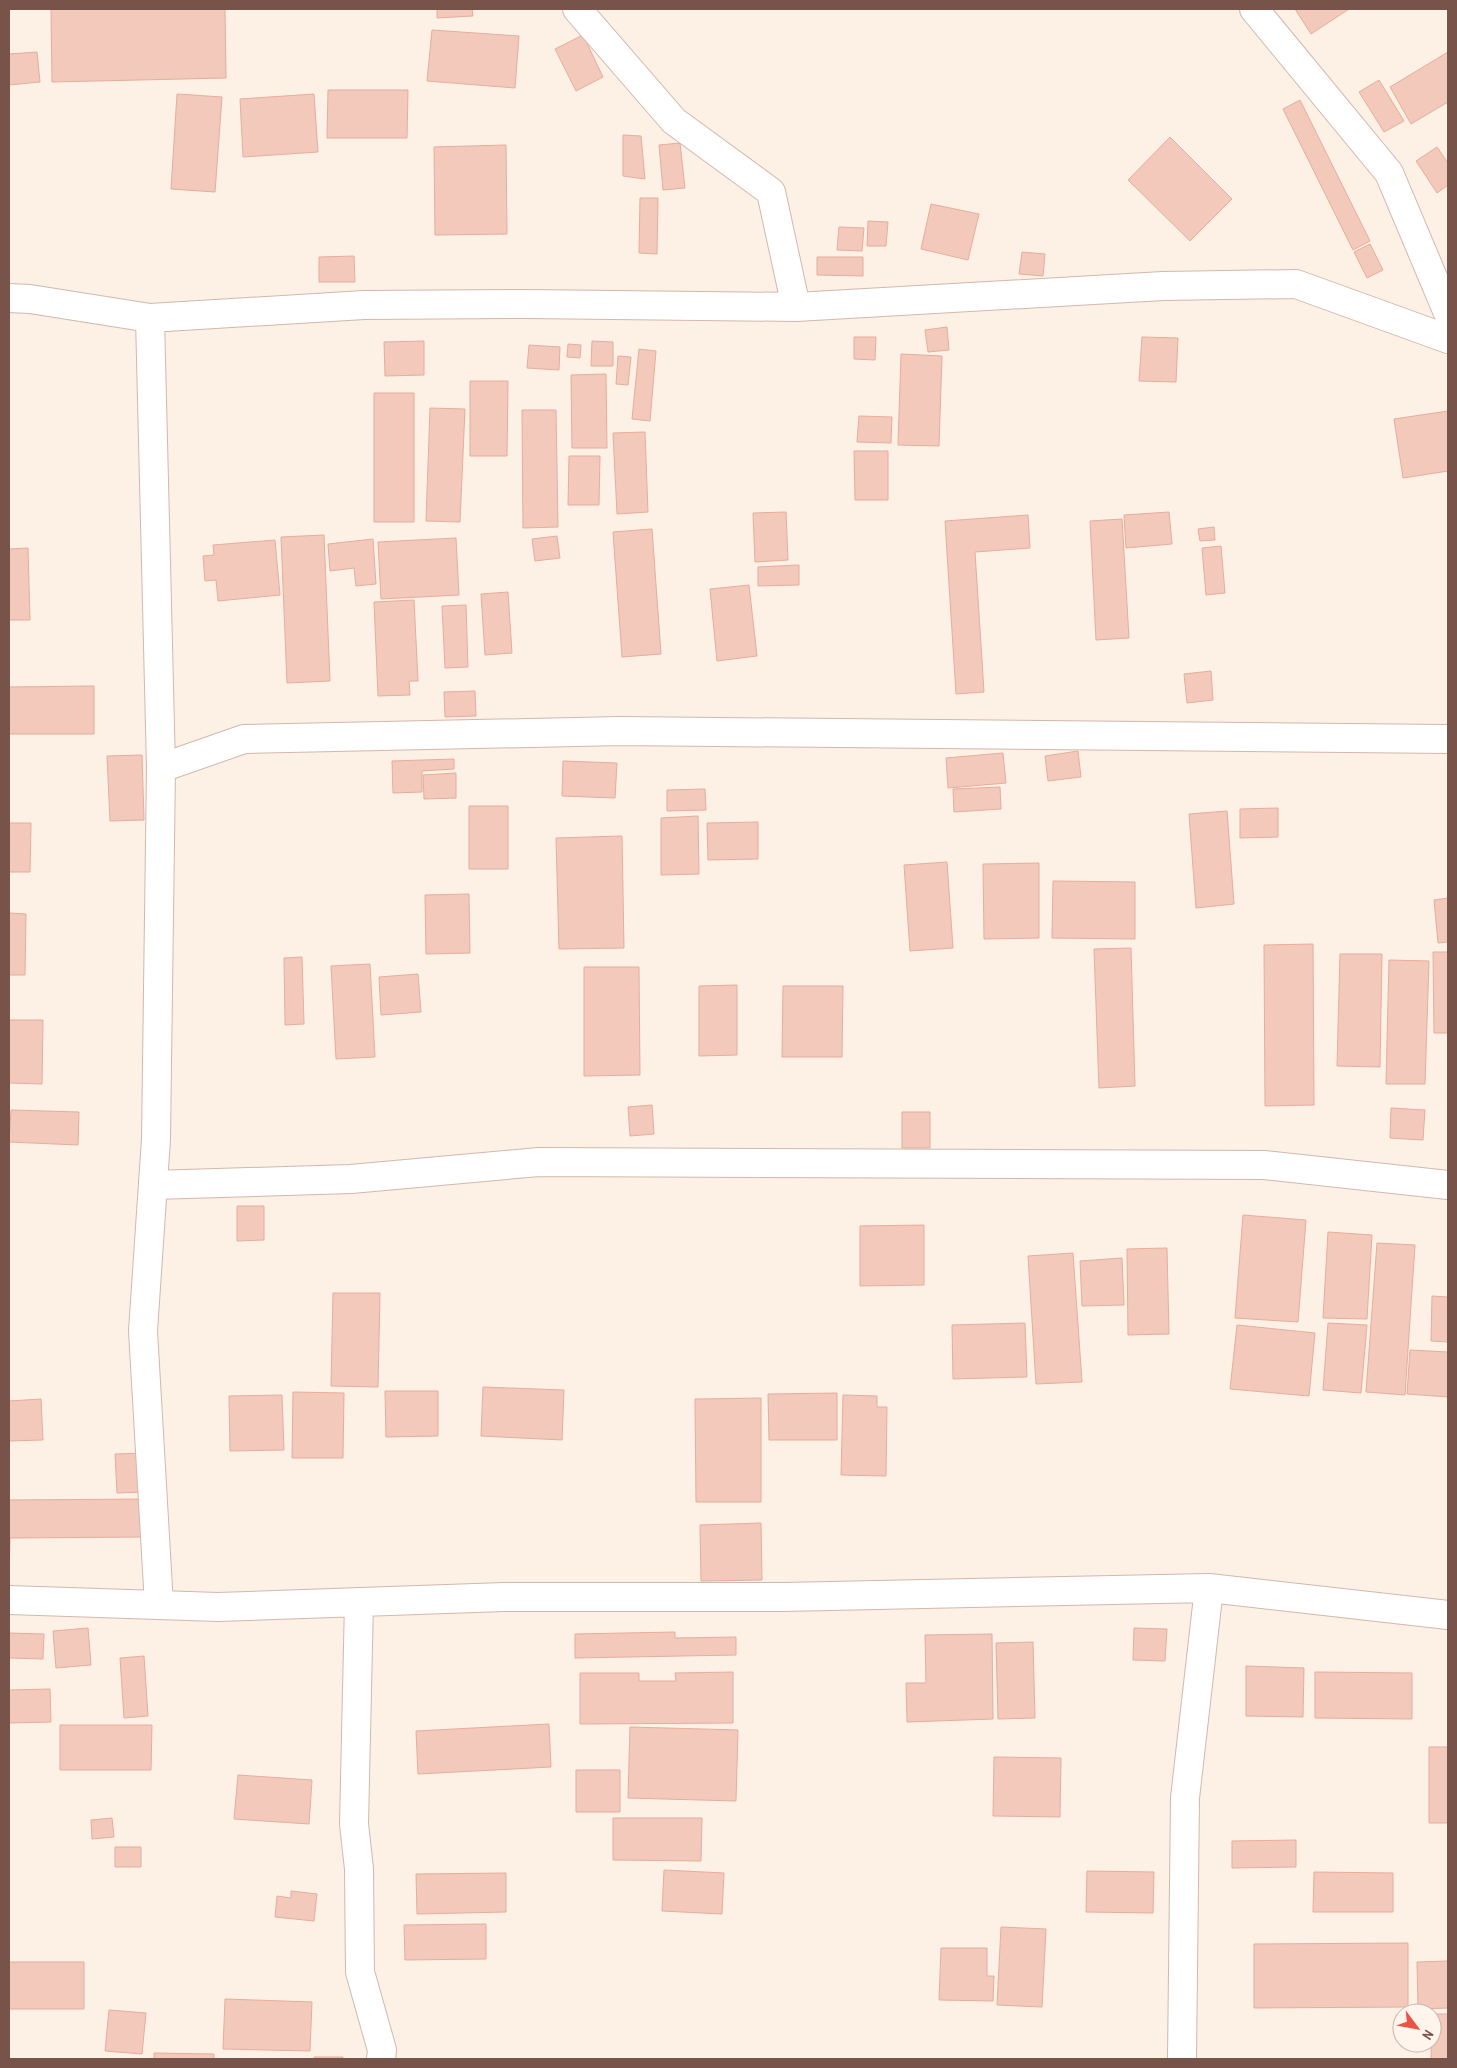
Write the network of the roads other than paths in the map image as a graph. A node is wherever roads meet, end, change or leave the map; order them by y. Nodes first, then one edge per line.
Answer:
1 (577, 9) edge
2 (1254, 9) edge
3 (9, 298) edge
4 (796, 307) junction
5 (1448, 313) edge
6 (150, 318) junction
7 (1448, 339) edge
8 (1448, 739) edge
9 (161, 768) junction
10 (153, 1185) junction
11 (1448, 1185) edge
12 (1209, 1588) junction
13 (9, 1600) edge
14 (359, 1602) junction
15 (159, 1605) junction
16 (1448, 1615) edge
17 (381, 2059) edge
18 (1182, 2059) edge

1 - 4 street
2 - 5 street
3 - 6 street
4 - 6 street
4 - 7 street
6 - 9 street
8 - 9 street
9 - 10 street
10 - 11 street
10 - 15 street
12 - 14 street
12 - 16 street
12 - 18 street
13 - 15 street
14 - 15 street
14 - 17 street

